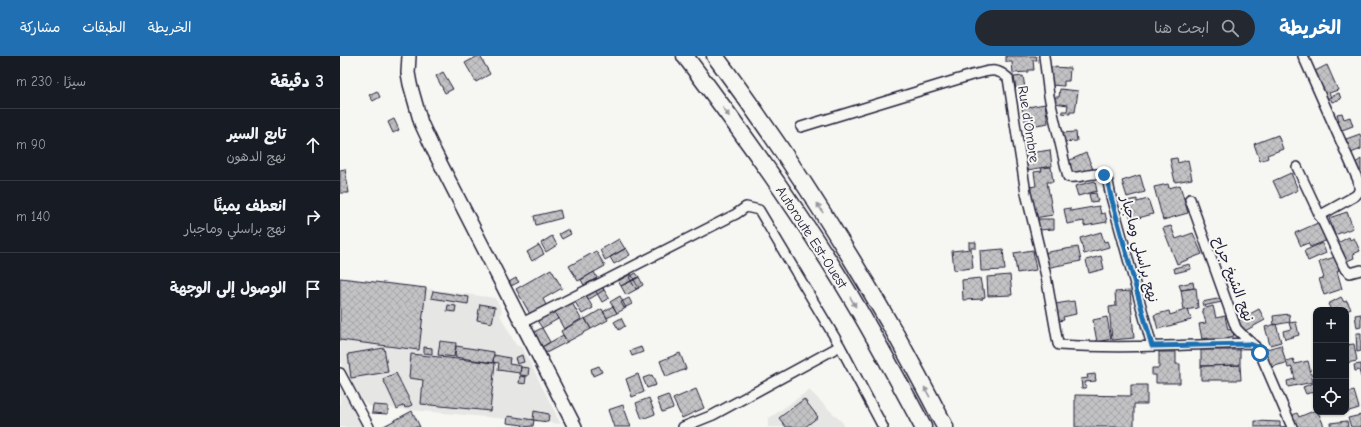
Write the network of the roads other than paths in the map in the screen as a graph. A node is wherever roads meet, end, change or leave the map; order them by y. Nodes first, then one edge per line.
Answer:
1 (400, 56) edge
2 (409, 56) edge
3 (680, 56) edge
4 (685, 56) edge
5 (716, 56) edge
6 (1044, 56) edge
7 (1303, 56) edge
8 (408, 73) junction
9 (704, 81) junction
10 (800, 127) dead end
11 (1296, 167) dead end
12 (1190, 200) dead end
13 (1319, 216) junction
14 (1361, 270) edge
15 (522, 323) junction
16 (840, 346) junction
17 (1152, 346) junction
18 (1255, 346) junction
19 (340, 373) edge
20 (369, 427) edge
21 (575, 427) edge
22 (683, 427) edge
23 (883, 427) edge
24 (923, 427) edge
25 (945, 427) edge
26 (1292, 427) edge

1 - 8 main road
2 - 8 main road
3 - 9 highway
4 - 9 highway, Autoroute Est-Ouest
25 -> 5 highway, Autoroute Est-Ouest
6 - 17 street, نهج براسلي وماجبار
7 - 13 street
8 - 15 main road
9 -> 24 highway, Autoroute Est-Ouest
10 - 17 street, Rue d'Ombre
11 - 13 street
12 - 18 street, نهج الشيخ جراح
13 - 14 street
15 - 16 street
15 - 21 main road
16 - 22 street
16 - 23 street
17 - 18 street
18 - 26 street, نهج الشيخ جراح
19 - 20 street

